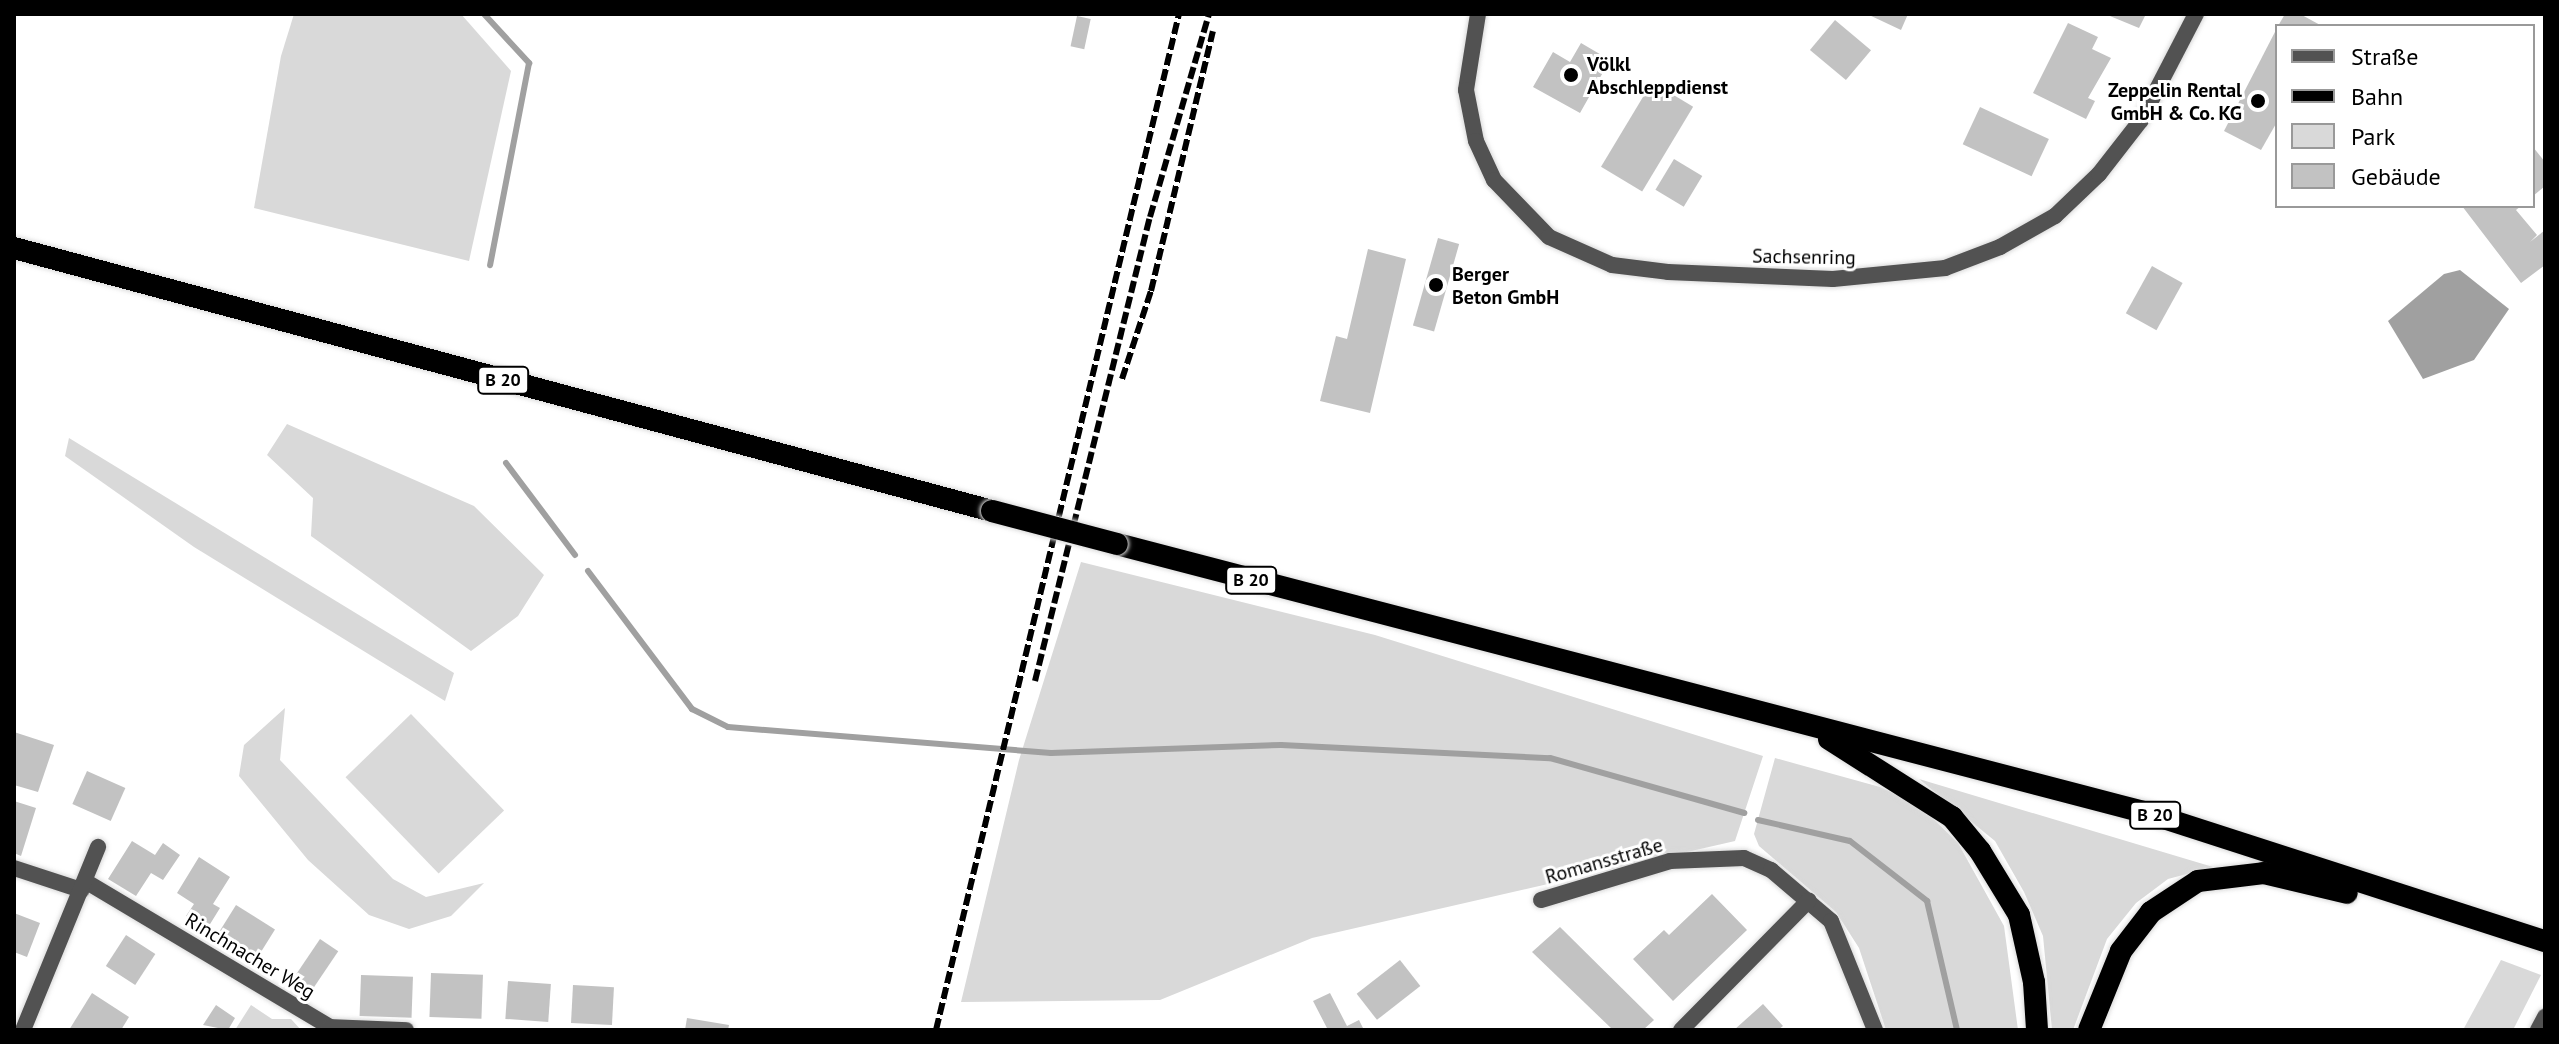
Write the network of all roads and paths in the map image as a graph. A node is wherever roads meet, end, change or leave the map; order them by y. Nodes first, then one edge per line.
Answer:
1 (1478, 14) edge
2 (2196, 14) edge
3 (14, 248) edge
4 (1815, 729) junction
5 (98, 847) dead end
6 (14, 868) edge
7 (83, 886) junction
8 (1541, 900) dead end
9 (1809, 900) junction
10 (2490, 923) junction
11 (2545, 941) edge
12 (2545, 1017) edge
13 (330, 1028) edge
14 (23, 1030) edge
15 (406, 1030) edge
16 (1681, 1030) edge
17 (1875, 1030) edge
18 (2037, 1030) edge
19 (2089, 1030) edge
20 (2538, 1030) edge

1 - 2 street, Sachsenring
3 - 4 highway, B 20, bridge
4 - 10 highway, B 20
4 - 18 highway
5 - 7 street
6 - 7 street, Rinchnacher Weg
7 - 13 street, Rinchnacher Weg
7 - 14 street
8 - 9 street, Romansstraße
9 - 16 street
9 - 17 street, Romansstraße
10 - 11 highway, B 20
10 - 19 highway
12 - 20 street
13 - 15 street, Rinchnacher Weg

